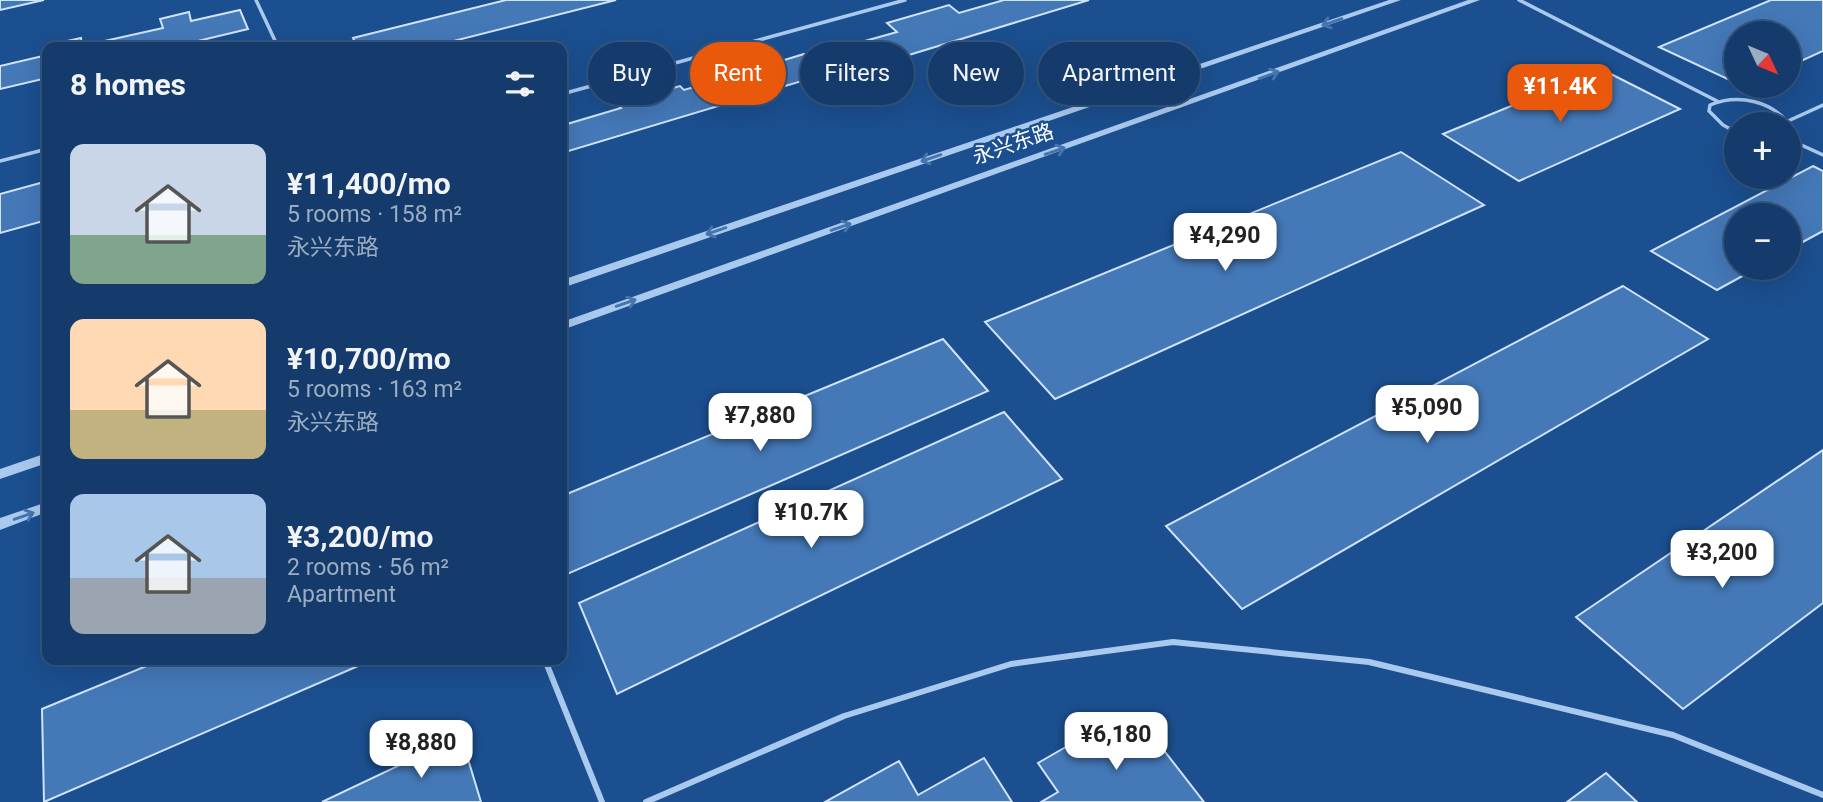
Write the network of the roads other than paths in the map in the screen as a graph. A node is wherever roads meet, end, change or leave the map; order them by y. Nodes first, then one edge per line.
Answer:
1 (256, 0) edge
2 (905, 0) edge
3 (1397, 0) edge
4 (1476, 0) edge
5 (1519, 0) edge
6 (276, 42) edge
7 (567, 93) edge
8 (1717, 101) junction
9 (1823, 105) edge
10 (1776, 112) edge
11 (1801, 115) edge
12 (1724, 125) edge
13 (1801, 145) edge
14 (42, 150) edge
15 (1823, 156) edge
16 (0, 161) edge
17 (567, 282) edge
18 (567, 324) edge
19 (42, 460) edge
20 (0, 474) edge
21 (42, 510) edge
22 (0, 524) edge
23 (547, 665) edge
24 (1823, 795) edge
25 (602, 802) edge
26 (646, 802) edge

1 - 6 lane
2 - 7 lane
3 -> 17 street, 永兴东路
18 -> 4 street, 永兴东路
5 - 8 lane
8 - 10 lane
8 - 12 lane
9 - 11 lane
13 - 15 lane
14 - 16 lane
19 - 20 street
22 -> 21 street
23 - 25 lane
24 - 26 lane

